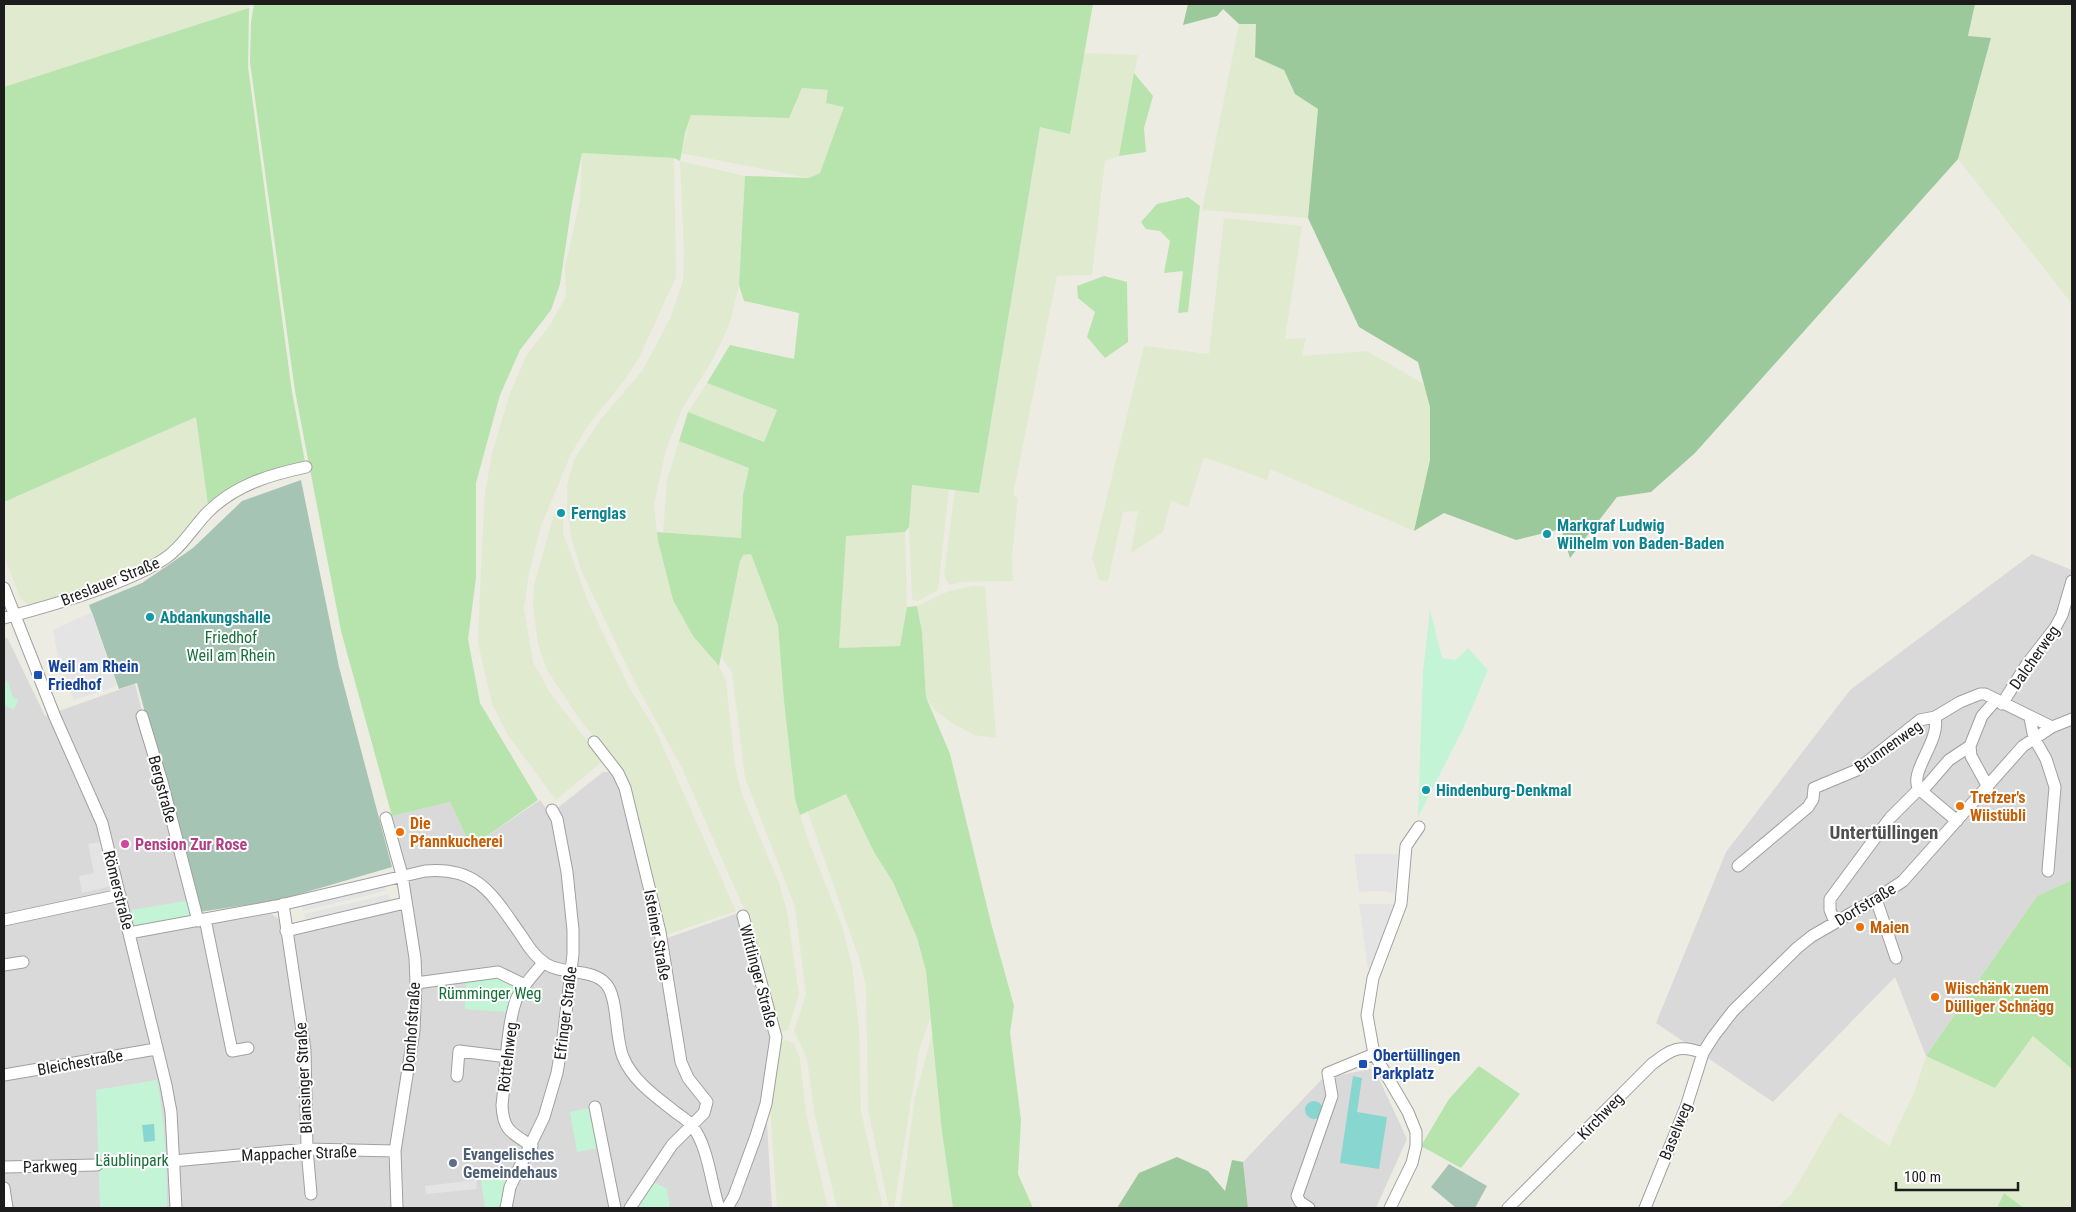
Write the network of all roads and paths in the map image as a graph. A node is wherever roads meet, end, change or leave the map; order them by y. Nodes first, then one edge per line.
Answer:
1 (306, 466) dead end
2 (2072, 581) edge
3 (4, 588) edge
4 (9, 617) edge
5 (1999, 702) junction
6 (142, 716) dead end
7 (1935, 717) junction
8 (2030, 718) junction
9 (2072, 719) edge
10 (2052, 727) junction
11 (2034, 738) junction
12 (594, 742) dead end
13 (1970, 746) junction
14 (1988, 787) junction
15 (1921, 789) junction
16 (552, 810) dead end
17 (386, 818) dead end
18 (1957, 821) junction
19 (1419, 827) dead end
20 (1738, 866) dead end
21 (2048, 871) dead end
22 (402, 875) junction
23 (120, 895) junction
24 (1876, 899) junction
25 (405, 903) junction
26 (283, 904) junction
27 (743, 916) dead end
28 (4, 920) edge
29 (202, 920) junction
30 (1835, 922) junction
31 (286, 931) junction
32 (129, 933) junction
33 (1896, 958) dead end
34 (23, 962) dead end
35 (544, 962) junction
36 (4, 965) edge
37 (570, 972) junction
38 (416, 983) junction
39 (525, 986) junction
40 (156, 1048) junction
41 (248, 1048) dead end
42 (1704, 1053) junction
43 (1374, 1054) junction
44 (508, 1057) junction
45 (4, 1075) edge
46 (457, 1076) dead end
47 (595, 1107) dead end
48 (692, 1126) junction
49 (532, 1146) junction
50 (307, 1149) junction
51 (395, 1151) junction
52 (173, 1161) junction
53 (97, 1165) dead end
54 (4, 1167) edge
55 (4, 1188) edge
56 (311, 1194) dead end
57 (7, 1208) edge
58 (176, 1208) edge
59 (397, 1208) edge
60 (506, 1208) edge
61 (615, 1208) edge
62 (630, 1208) edge
63 (719, 1208) edge
64 (727, 1208) edge
65 (1309, 1208) edge
66 (1390, 1208) edge
67 (1508, 1208) edge
68 (1645, 1208) edge

1 - 4 street, Breslauer Straße
2 - 5 street, Dalcherweg
3 - 4 street, Römerstraße
4 - 23 street, Römerstraße
5 - 7 street, Brunnenweg
5 - 8 street, Brunnenweg
5 - 13 street, Dalcherweg
6 - 29 street, Bergstraße
7 - 15 street, Brunnenweg
7 - 20 street, Brunnenweg
8 - 10 street, Brunnenweg
8 - 11 street
9 - 10 street, Dorfstraße
10 - 11 street, Dorfstraße
11 - 14 street, Dorfstraße
11 - 21 street
12 - 48 street, Isteiner Straße
13 - 14 street
13 - 15 street
14 - 18 street, Dorfstraße
15 - 18 street
15 - 30 street
16 - 37 street, Efringer Straße
17 - 22 street, Domhofstraße
18 - 24 street, Dorfstraße
19 - 43 street
22 - 25 street, Domhofstraße
22 - 26 street
22 - 35 street
23 - 28 street
23 - 32 street, Römerstraße
24 - 30 street, Dorfstraße
24 - 33 street
25 - 31 street
25 - 38 street, Domhofstraße
26 - 29 street
26 - 31 street, Blansinger Straße
27 - 64 street, Wittlinger Straße
29 - 32 street
29 - 41 street, Bergstraße
30 - 42 street, Dorfstraße
31 - 50 street, Blansinger Straße
32 - 40 street, Römerstraße
34 - 36 street
35 - 37 street
35 - 39 street, Röttelnweg
37 - 48 street
37 - 49 street, Efringer Straße
38 - 39 street
38 - 51 street, Domhofstraße
39 - 44 street, Röttelnweg
40 - 45 street, Bleichestraße
40 - 52 street, Römerstraße
42 - 67 street, Kirchweg
42 - 68 street, Baselweg
43 - 65 street
43 - 66 street
44 - 46 street
44 - 49 street, Röttelnweg
47 - 61 street
48 - 62 street
48 - 63 street
49 - 60 street, Efringer Straße
50 - 51 street, Mappacher Straße
50 - 52 street, Mappacher Straße
50 - 56 street, Blansinger Straße
51 - 59 street, Domhofstraße
52 - 58 street, Römerstraße
53 - 54 street, Parkweg
55 - 57 street

